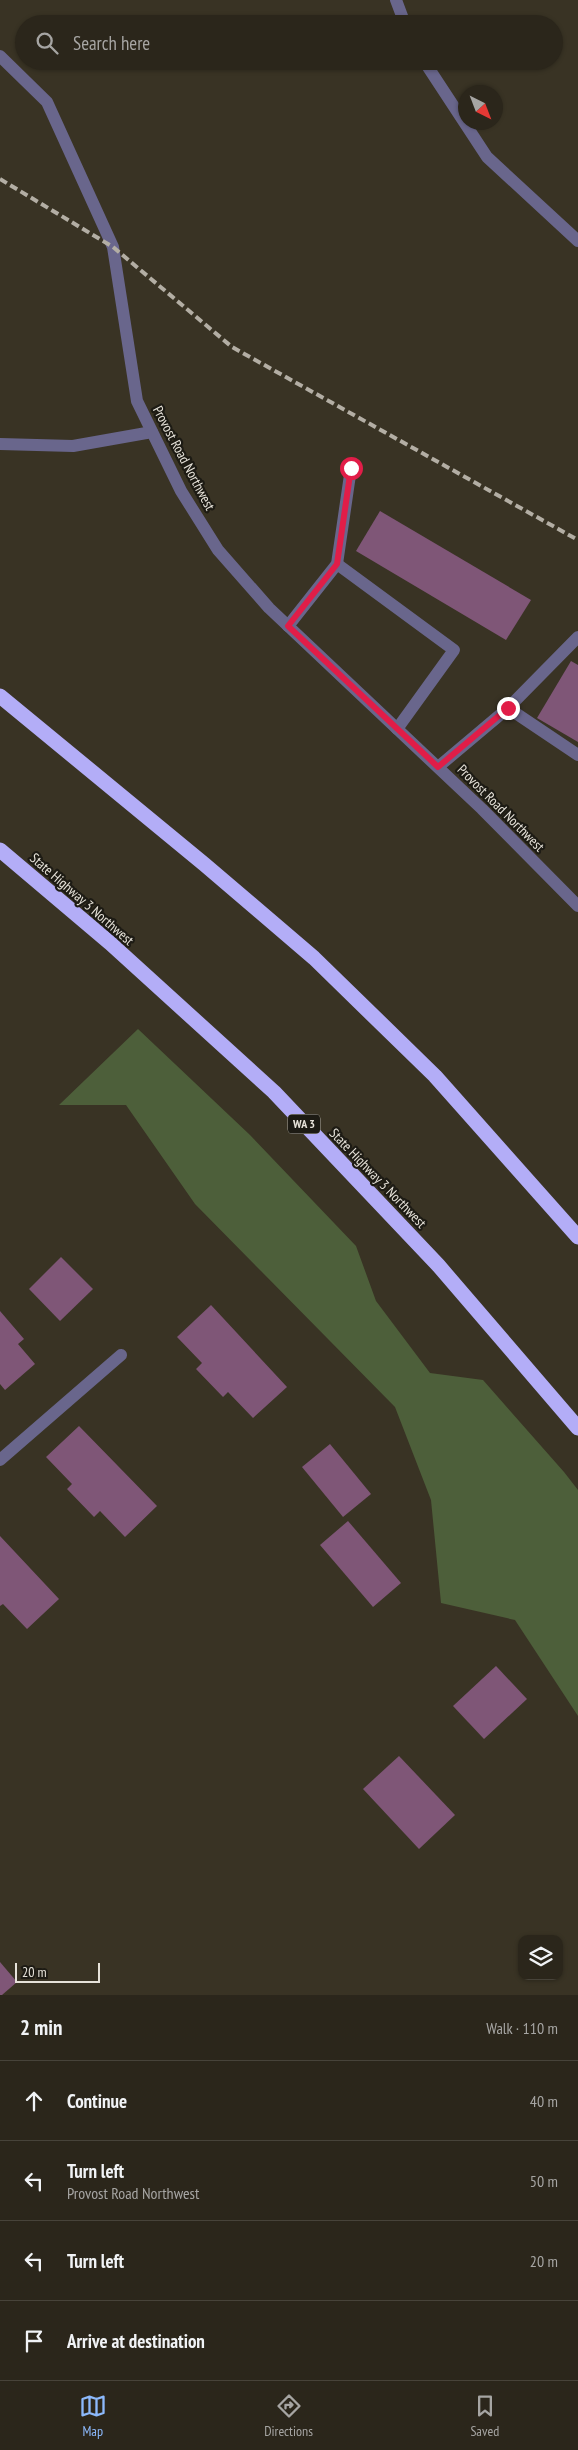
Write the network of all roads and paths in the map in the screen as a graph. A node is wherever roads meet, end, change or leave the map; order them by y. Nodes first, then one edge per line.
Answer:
1 (396, 0) edge
2 (402, 15) edge
3 (0, 56) edge
4 (430, 70) edge
5 (578, 240) edge
6 (152, 432) junction
7 (0, 444) edge
8 (351, 468) dead end
9 (337, 564) junction
10 (288, 626) junction
11 (578, 637) edge
12 (0, 696) edge
13 (508, 708) junction
14 (397, 729) junction
15 (578, 755) edge
16 (438, 767) junction
17 (0, 850) edge
18 (578, 906) edge
19 (578, 1236) edge
20 (121, 1355) dead end
21 (578, 1428) edge
22 (0, 1460) edge

1 - 2 street
3 - 6 street, Provost Road Northwest
4 - 5 street
6 - 7 street
6 - 10 street, Provost Road Northwest
8 - 9 street
9 - 10 street
9 - 14 street
10 - 14 street, Provost Road Northwest
11 - 13 street
12 - 19 highway
13 - 15 street
13 - 16 street
14 - 16 street, Provost Road Northwest
16 - 18 street, Provost Road Northwest
17 - 21 highway, State Highway 3 Northwest / WA 3
20 - 22 street

